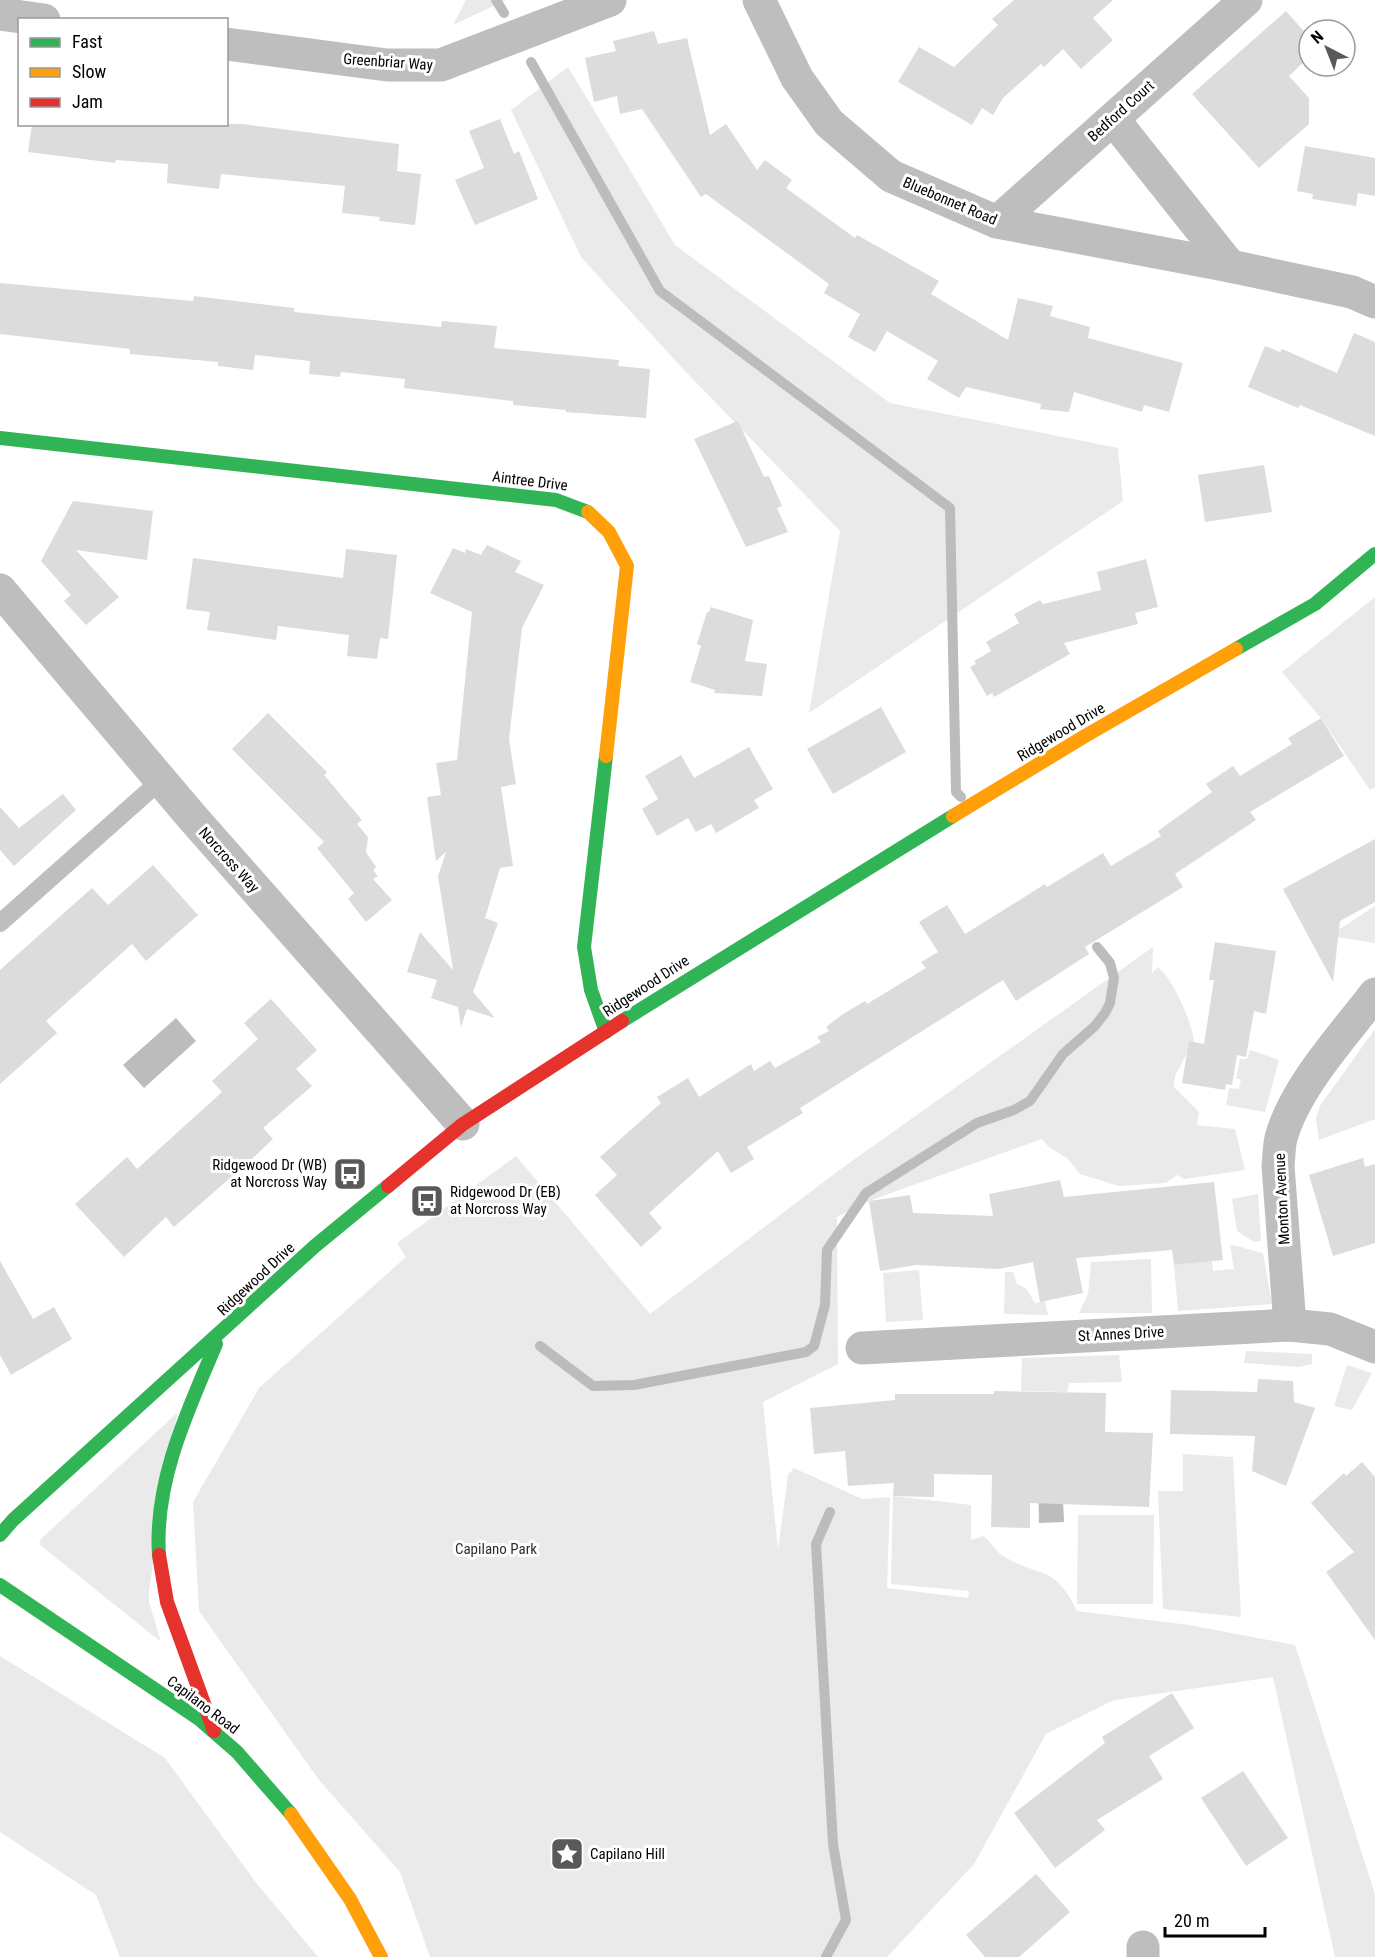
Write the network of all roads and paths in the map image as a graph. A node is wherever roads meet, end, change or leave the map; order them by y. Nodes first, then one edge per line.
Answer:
1 (610, 0) edge
2 (759, 0) edge
3 (1246, 0) edge
4 (0, 14) edge
5 (29, 18) edge
6 (228, 44) edge
7 (1113, 119) junction
8 (997, 222) junction
9 (1230, 266) junction
10 (1375, 302) edge
11 (0, 438) edge
12 (1375, 554) edge
13 (0, 590) edge
14 (160, 781) junction
15 (0, 923) edge
16 (1375, 994) edge
17 (606, 1032) junction
18 (463, 1124) junction
19 (1290, 1325) junction
20 (220, 1335) junction
21 (1375, 1347) edge
22 (862, 1348) dead end
23 (0, 1535) edge
24 (0, 1585) edge
25 (214, 1731) junction
26 (381, 1957) edge

1 - 6 street, Greenbriar Way
2 - 8 street, Bluebonnet Road
3 - 7 street, Bedford Court
4 - 5 street
7 - 8 street, Bedford Court
7 - 9 street
8 - 9 street, Bluebonnet Road
9 - 10 street, Bluebonnet Road
11 - 17 main road, Aintree Drive
12 - 17 main road, Ridgewood Drive
13 - 14 street, Norcross Way
14 - 15 lane
14 - 18 street, Norcross Way
16 - 19 street, Monton Avenue
17 - 18 main road, Ridgewood Drive
18 - 20 main road, Ridgewood Drive
19 - 21 street, St Annes Drive
19 - 22 street, St Annes Drive
20 - 23 main road, Ridgewood Drive
20 - 25 main road
24 - 25 main road, Capilano Road
25 - 26 main road, Capilano Road

